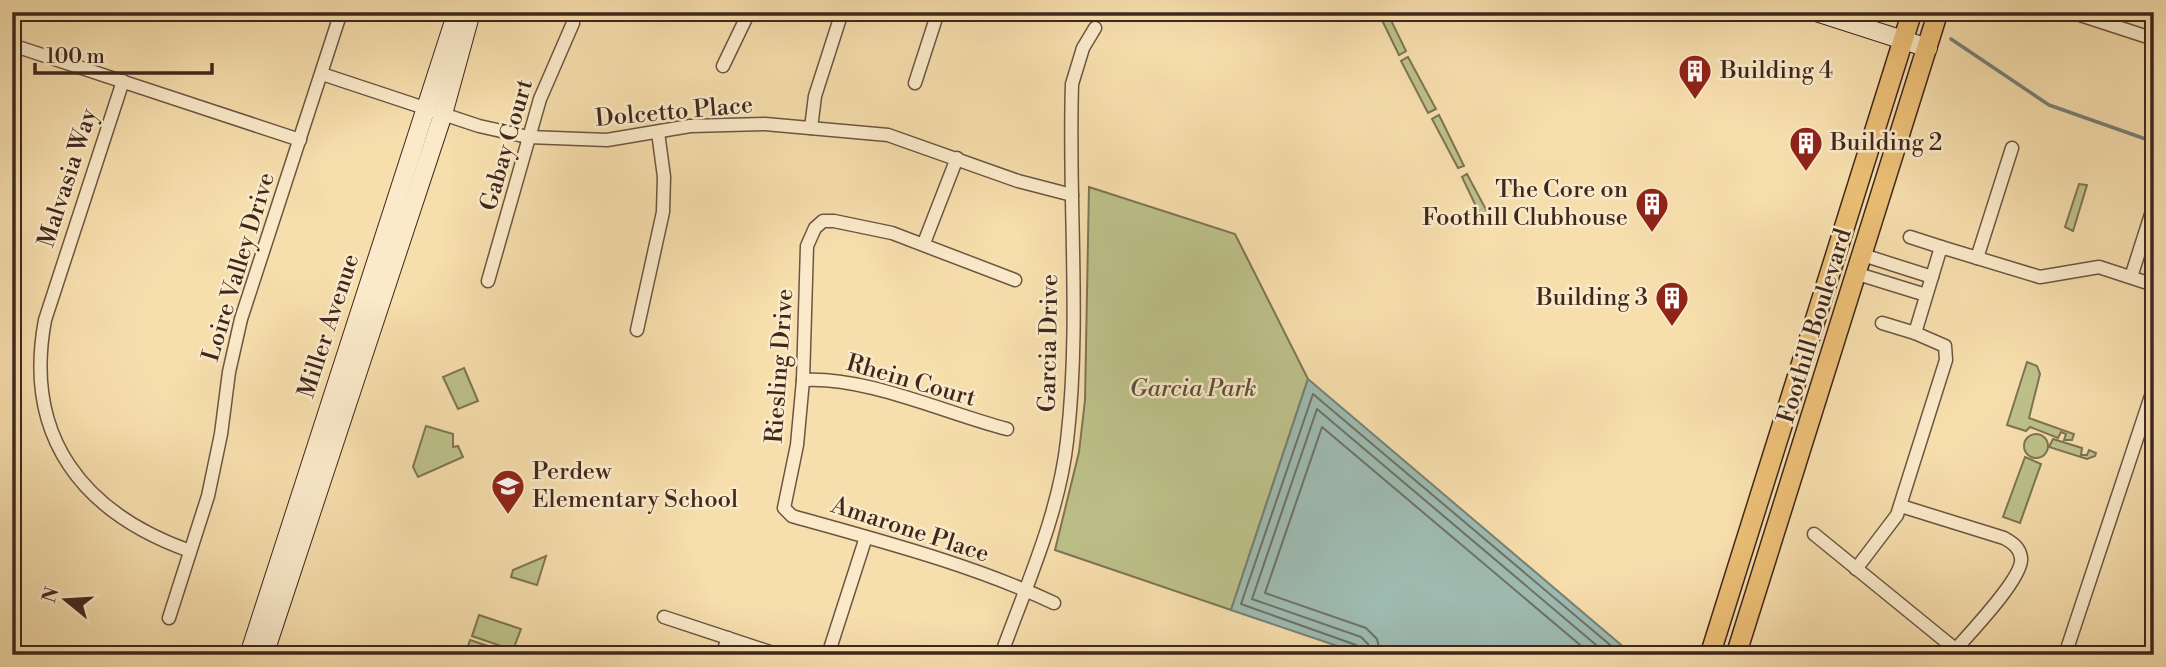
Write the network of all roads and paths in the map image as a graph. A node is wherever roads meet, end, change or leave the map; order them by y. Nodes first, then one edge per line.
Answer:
1 (341, 12) edge
2 (457, 12) edge
3 (471, 12) edge
4 (749, 12) edge
5 (842, 12) edge
6 (938, 12) edge
7 (1816, 12) edge
8 (1912, 12) edge
9 (1938, 12) edge
10 (2071, 12) edge
11 (573, 23) dead end
12 (1096, 28) dead end
13 (2154, 39) edge
14 (1903, 41) junction
15 (12, 45) edge
16 (1928, 48) junction
17 (723, 66) dead end
18 (322, 74) junction
19 (122, 81) junction
20 (915, 83) dead end
21 (434, 112) junction
22 (811, 128) junction
23 (658, 132) junction
24 (528, 137) junction
25 (300, 140) junction
26 (2012, 148) dead end
27 (957, 158) junction
28 (1072, 195) junction
29 (2154, 205) edge
30 (1910, 237) dead end
31 (924, 243) junction
32 (1941, 247) junction
33 (1977, 258) junction
34 (1861, 264) junction
35 (1932, 277) junction
36 (2131, 277) junction
37 (1014, 280) dead end
38 (488, 281) dead end
39 (2154, 285) edge
40 (1925, 299) junction
41 (1882, 323) dead end
42 (637, 330) dead end
43 (1914, 333) junction
44 (803, 380) junction
45 (2154, 387) edge
46 (1007, 429) dead end
47 (1901, 506) junction
48 (785, 508) joint
49 (1814, 534) dead end
50 (866, 537) junction
51 (190, 551) junction
52 (1856, 569) junction
53 (1024, 589) junction
54 (1054, 603) dead end
55 (664, 617) dead end
56 (169, 618) dead end
57 (728, 638) junction
58 (1958, 652) edge
59 (249, 655) edge
60 (264, 655) edge
61 (722, 655) edge
62 (779, 655) edge
63 (828, 655) edge
64 (1001, 655) edge
65 (1710, 655) edge
66 (1737, 655) edge
67 (2065, 655) edge

1 - 18 street, Loire Valley Drive
2 - 21 main road, Miller Avenue
3 - 21 main road, Miller Avenue
4 - 17 street
5 - 22 street
6 - 20 street
7 - 14 main road
8 - 14 main road, Foothill Boulevard
9 - 16 main road, Foothill Boulevard
10 - 13 street
11 - 24 street, Gabay Court
12 - 28 street, Garcia Drive
14 - 16 main road
14 - 65 main road, Foothill Boulevard
15 - 19 street
16 - 34 main road, Foothill Boulevard
18 - 21 street, Dolcetto Place
18 - 25 street, Loire Valley Drive
19 - 25 street
19 - 51 street, Malvasia Way
21 - 24 street, Dolcetto Place
21 - 59 main road, Miller Avenue
21 - 60 main road, Miller Avenue
22 - 23 street, Dolcetto Place
22 - 27 street, Dolcetto Place
23 - 24 street, Dolcetto Place
23 - 42 street
24 - 38 street, Gabay Court
25 - 51 street, Loire Valley Drive
26 - 33 street
27 - 28 street, Dolcetto Place
27 - 31 street
28 - 53 street, Garcia Drive
29 - 36 street
30 - 32 street
31 - 37 street
31 - 44 street, Riesling Drive
32 - 33 street
32 - 35 street
33 - 36 street
34 - 35 street
34 - 40 street
34 - 66 main road, Foothill Boulevard
35 - 40 street
36 - 39 street
40 - 43 street
41 - 43 street
43 - 47 street
44 - 46 street, Rhein Court
44 - 48 street, Riesling Drive
45 - 67 street
47 - 52 street
47 - 58 street
48 - 50 street, Amarone Place
49 - 52 street
50 - 53 street, Amarone Place
50 - 63 street
51 - 56 street, Loire Valley Drive
52 - 58 street
53 - 54 street, Amarone Place
53 - 64 street, Garcia Drive
55 - 57 street
57 - 61 street
57 - 62 street

